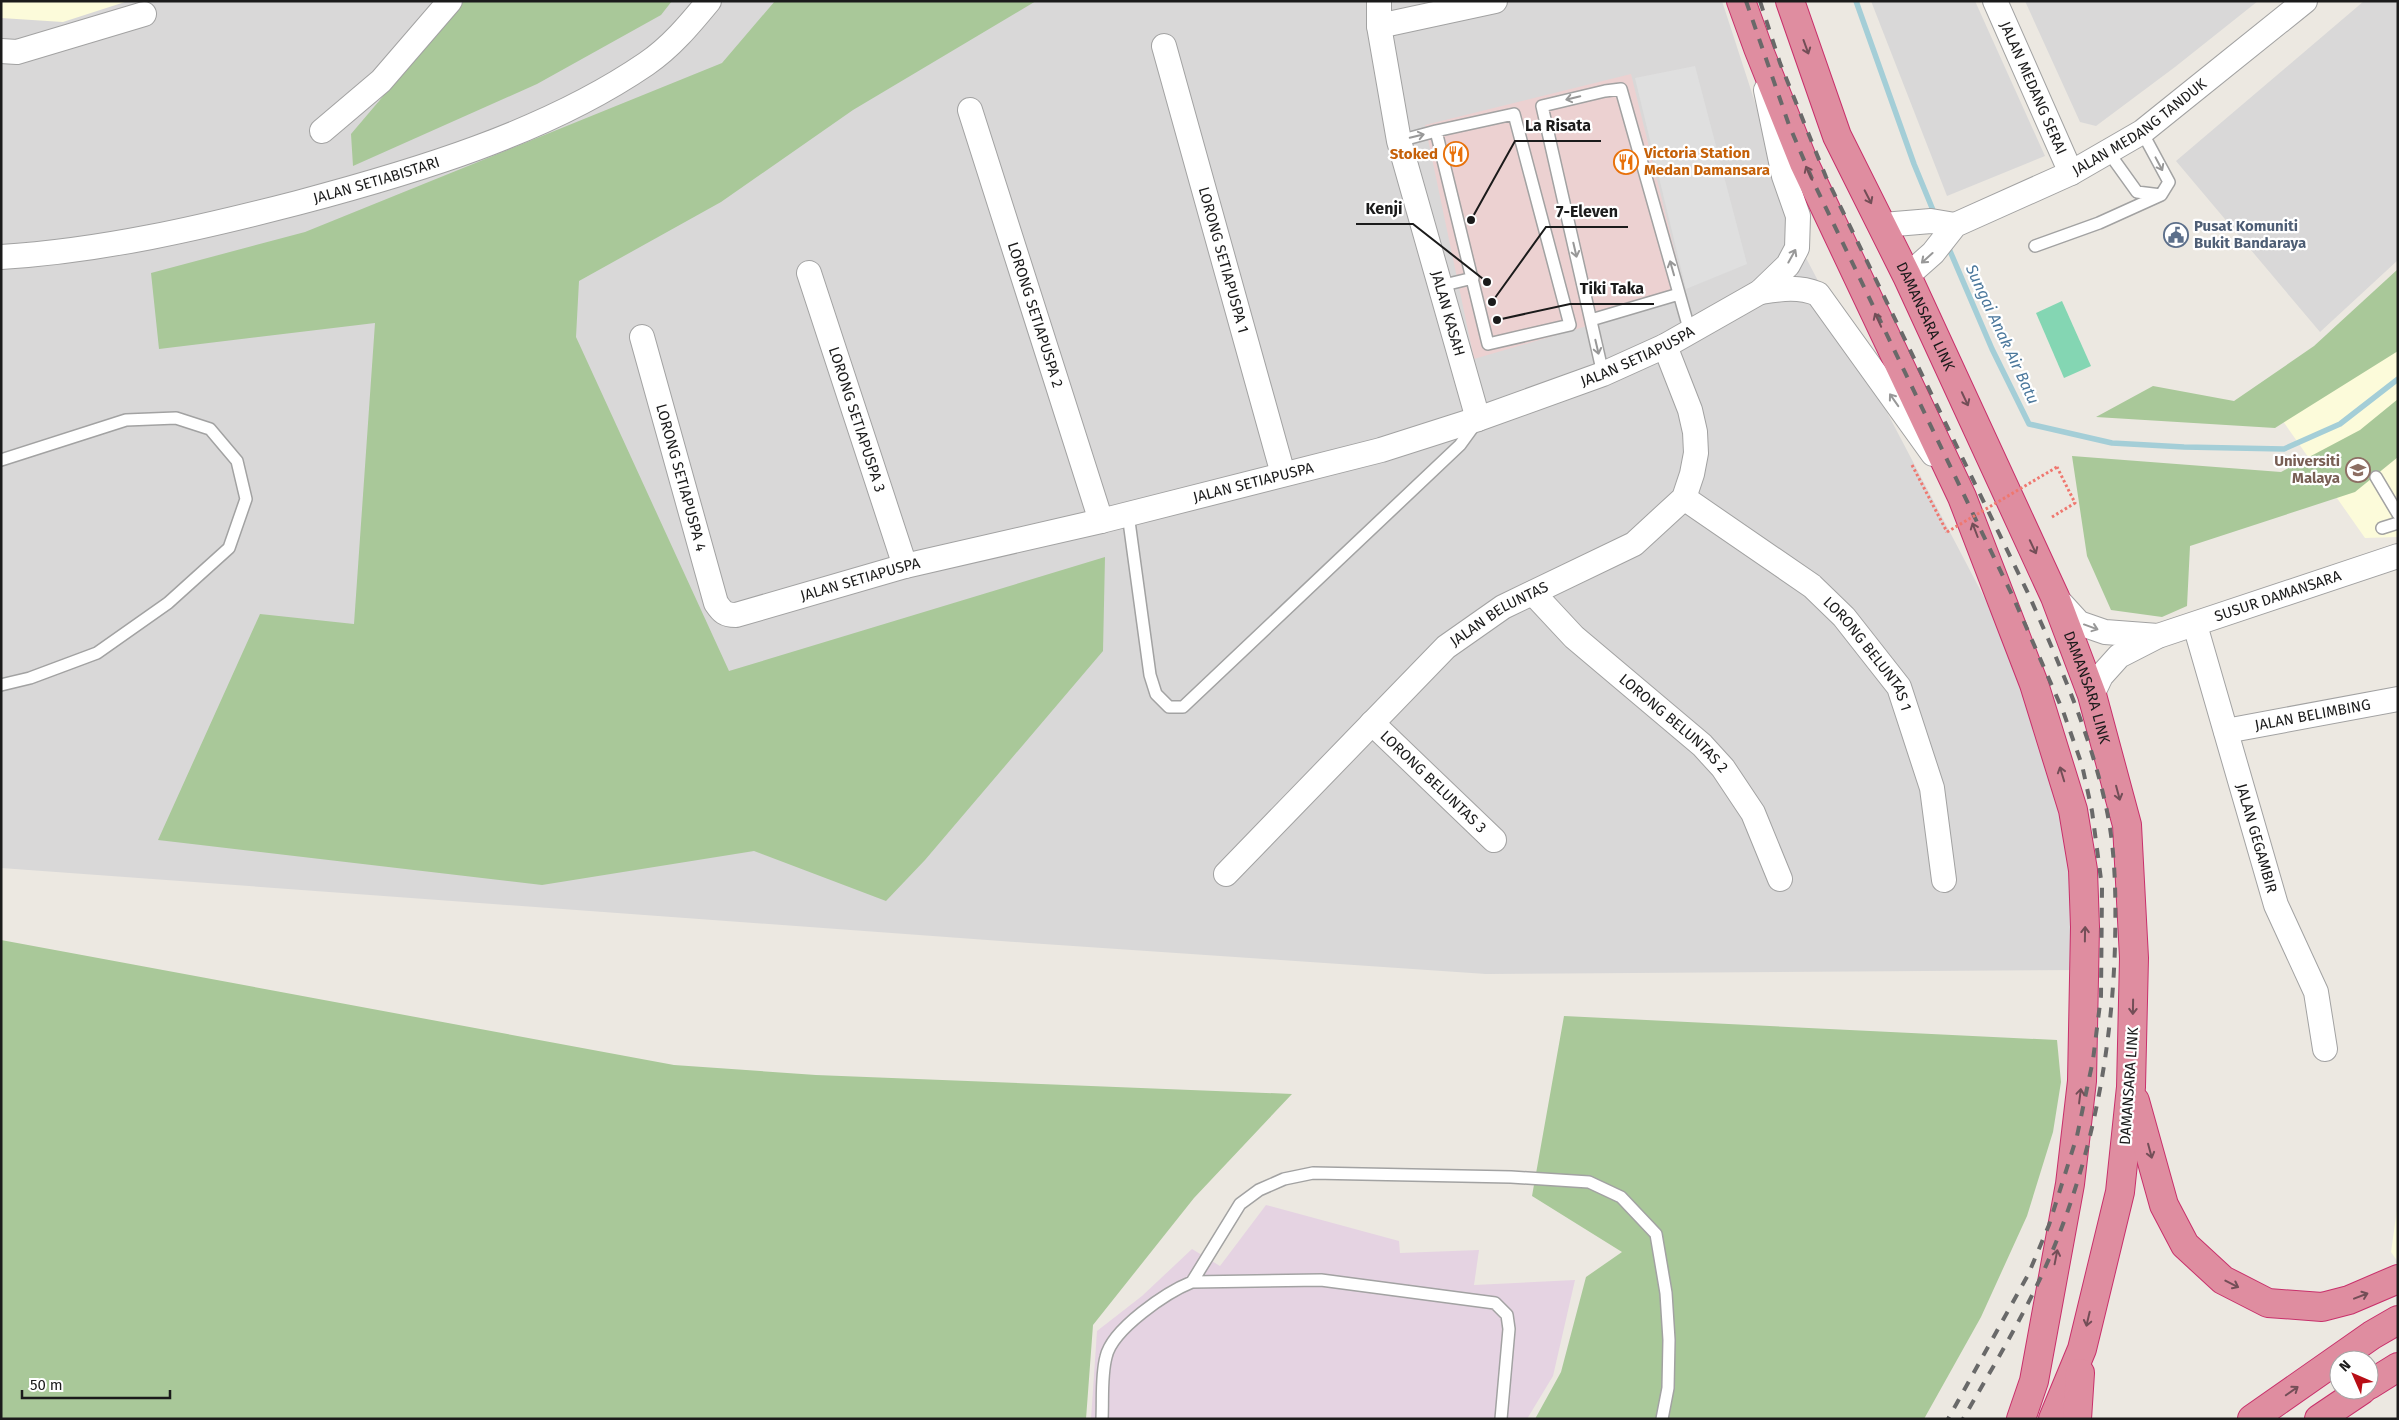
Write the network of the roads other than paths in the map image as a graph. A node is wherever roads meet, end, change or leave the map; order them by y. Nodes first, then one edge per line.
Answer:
1 (450, 1) edge
2 (709, 1) edge
3 (1379, 1) edge
4 (1495, 1) edge
5 (1741, 1) edge
6 (1790, 1) edge
7 (1995, 1) edge
8 (2305, 1) edge
9 (144, 14) dead end
10 (1379, 26) junction
11 (1164, 46) dead end
12 (1758, 48) junction
13 (1, 51) edge
14 (970, 110) dead end
15 (322, 131) dead end
16 (1436, 131) junction
17 (2142, 132) junction
18 (1398, 141) junction
19 (2109, 153) junction
20 (2072, 173) junction
21 (2161, 195) junction
22 (1883, 225) junction
23 (1944, 229) junction
24 (2035, 246) dead end
25 (1, 257) edge
26 (809, 273) dead end
27 (1908, 276) junction
28 (1473, 278) junction
29 (1440, 286) junction
30 (1760, 292) junction
31 (1679, 294) junction
32 (1591, 320) junction
33 (1690, 332) junction
34 (642, 337) dead end
35 (1666, 346) junction
36 (1603, 374) junction
37 (1478, 420) junction
38 (1, 460) edge
39 (1283, 474) junction
40 (2376, 477) dead end
41 (1962, 497) junction
42 (1684, 498) junction
43 (1128, 514) junction
44 (2398, 514) edge
45 (1101, 521) junction
46 (2398, 523) edge
47 (2382, 528) dead end
48 (2398, 556) edge
49 (906, 566) junction
50 (1533, 593) junction
51 (2055, 596) junction
52 (727, 615) joint
53 (2195, 624) junction
54 (2158, 636) junction
55 (1, 684) edge
56 (2092, 695) junction
57 (2398, 699) edge
58 (1372, 723) junction
59 (2226, 731) junction
60 (1494, 840) dead end
61 (1226, 874) dead end
62 (1780, 878) dead end
63 (1944, 880) dead end
64 (2325, 1049) dead end
65 (2132, 1087) junction
66 (2398, 1279) edge
67 (1192, 1282) junction
68 (2046, 1305) junction
69 (2398, 1320) edge
70 (2082, 1349) junction
71 (2347, 1400) edge
72 (2354, 1400) edge
73 (1102, 1419) edge
74 (1501, 1419) edge
75 (1662, 1419) edge
76 (2004, 1419) edge
77 (2021, 1419) edge
78 (2053, 1419) edge
79 (2077, 1419) edge
80 (2252, 1419) edge
81 (2319, 1419) edge
82 (2331, 1419) edge

1 - 15 street
2 - 25 street, JALAN SETIABISTARI
3 - 10 street, JALAN KASAH
4 - 10 street
5 - 12 highway
6 -> 22 highway, DAMANSARA LINK
7 - 20 street, JALAN MEDANG SERAI
8 - 17 street, JALAN MEDANG TANDUK
9 - 13 street
10 - 18 street, JALAN KASAH
11 - 39 street, LORONG SETIAPUSPA 1
30 -> 12 street, JALAN SETIAPUSPA
41 -> 12 highway
14 - 45 street, LORONG SETIAPUSPA 2
18 -> 16 lane
16 - 28 lane
16 - 28 lane
17 - 19 street, JALAN MEDANG TANDUK
17 -> 21 lane
18 - 29 street, JALAN KASAH
19 - 20 street, JALAN MEDANG TANDUK
19 - 21 lane
20 - 23 street, JALAN MEDANG TANDUK
21 - 24 lane
22 - 23 street, JALAN MEDANG TANDUK
22 - 27 highway, DAMANSARA LINK
23 -> 27 street, JALAN MEDANG TANDUK
26 - 49 street, LORONG SETIAPUSPA 3
27 -> 51 highway, DAMANSARA LINK
28 - 29 lane
29 - 37 street, JALAN KASAH
30 - 33 street, JALAN SETIAPUSPA
41 -> 30 street, JALAN SETIAPUSPA
31 - 32 lane
31 -> 32 lane
31 - 33 lane
32 -> 36 lane
33 - 35 street, JALAN SETIAPUSPA
34 - 52 street, LORONG SETIAPUSPA 4
35 - 36 street, JALAN SETIAPUSPA
35 - 42 street
36 - 37 street, JALAN SETIAPUSPA
37 - 39 street, JALAN SETIAPUSPA
37 - 43 lane
38 - 55 lane
39 - 43 street, JALAN SETIAPUSPA
40 - 44 lane
68 -> 41 highway
42 - 50 street, JALAN BELUNTAS
42 - 63 street, LORONG BELUNTAS 1
43 - 45 street, JALAN SETIAPUSPA
45 - 49 street, JALAN SETIAPUSPA
46 - 47 lane
48 - 53 street, SUSUR DAMANSARA
49 - 52 street, JALAN SETIAPUSPA
50 - 58 street, JALAN BELUNTAS
50 - 62 street, LORONG BELUNTAS 2
51 -> 54 street, SUSUR DAMANSARA
51 - 56 highway, DAMANSARA LINK
53 - 54 street, SUSUR DAMANSARA
53 - 59 street, JALAN GEGAMBIR
54 - 56 street, SUSUR DAMANSARA
56 -> 65 highway, DAMANSARA LINK
57 - 59 street, JALAN BELIMBING
58 - 60 street, LORONG BELUNTAS 3
58 - 61 street, JALAN BELUNTAS
59 - 64 street, JALAN GEGAMBIR
65 -> 66 highway
65 -> 70 highway, DAMANSARA LINK
67 - 73 lane
67 - 74 lane
67 - 75 lane
68 - 76 highway
68 - 77 highway
80 -> 69 highway
70 - 78 highway, DAMANSARA LINK
70 - 79 highway
71 - 81 highway
72 - 82 highway

